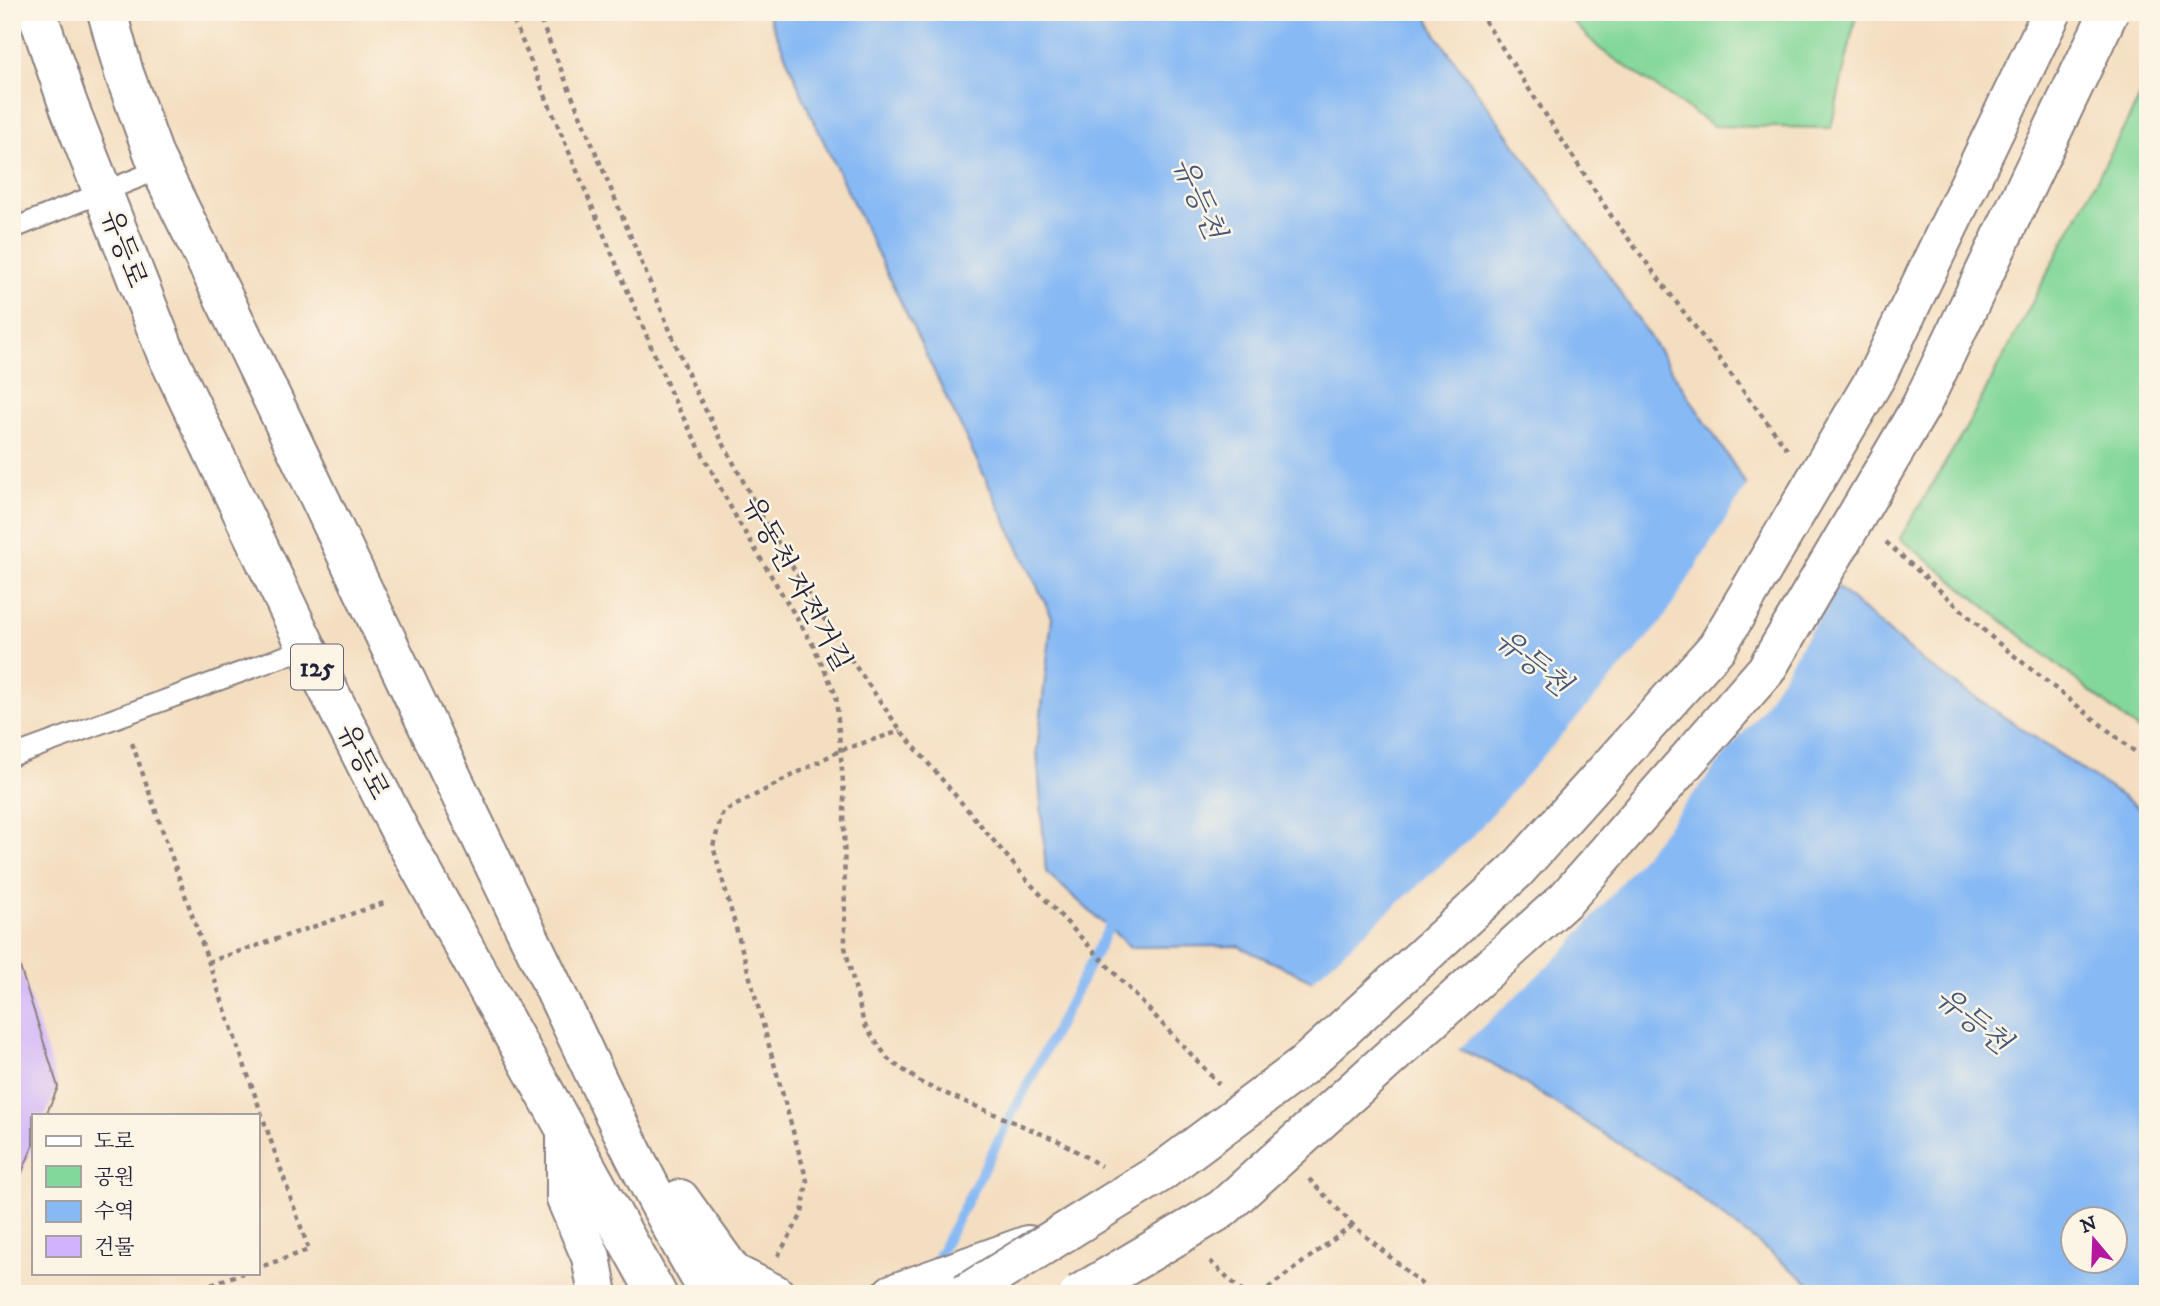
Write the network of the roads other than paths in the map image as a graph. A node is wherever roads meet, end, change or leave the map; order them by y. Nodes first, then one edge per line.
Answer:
1 (37, 12) edge
2 (107, 12) edge
3 (2052, 12) edge
4 (2109, 12) edge
5 (160, 169) junction
6 (103, 191) junction
7 (12, 229) edge
8 (307, 648) junction
9 (12, 756) edge
10 (617, 1115) junction
11 (566, 1133) junction
12 (1066, 1231) junction
13 (775, 1278) edge
14 (1081, 1293) edge
15 (598, 1294) edge
16 (657, 1294) edge
17 (710, 1294) edge
18 (892, 1294) edge
19 (965, 1294) edge

1 - 6 main road, 유등로 / 125
2 - 5 main road, 125
3 - 12 main road, bridge
4 - 14 main road, bridge
5 - 6 lane
5 - 10 main road, 125
6 - 7 lane
6 - 8 main road, 유등로 / 125
8 - 9 lane
8 - 11 main road, 유등로 / 125
10 - 13 main road
10 - 17 main road, 125
11 - 15 main road
11 - 16 main road, 유등로 / 125
12 - 18 main road, bridge
12 - 19 main road, bridge

